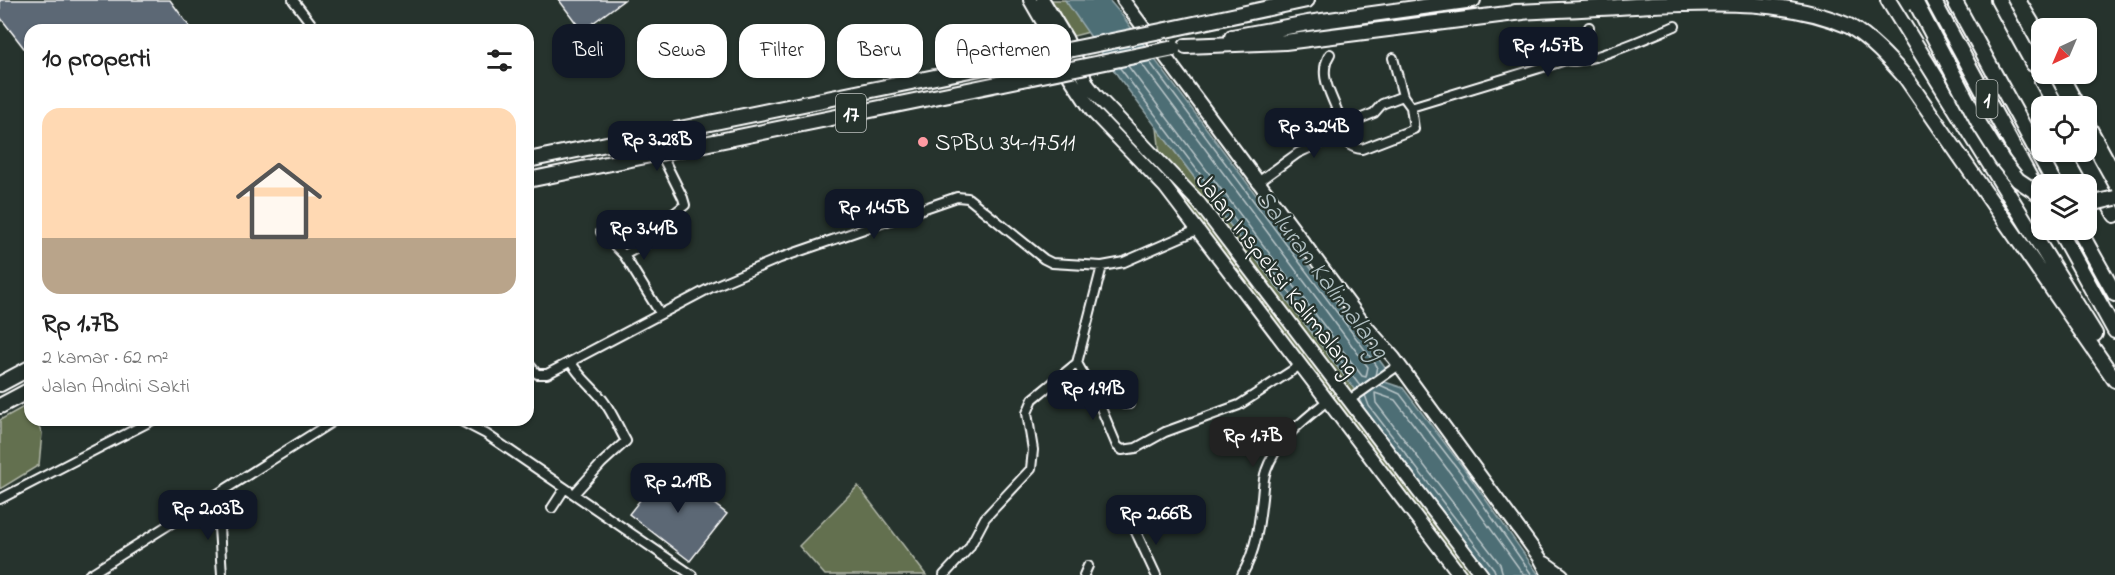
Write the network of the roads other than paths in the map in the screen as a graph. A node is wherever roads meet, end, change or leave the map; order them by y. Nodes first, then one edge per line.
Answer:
1 (293, 0) edge
2 (1030, 0) edge
3 (1043, 0) edge
4 (1123, 0) edge
5 (1270, 0) edge
6 (1307, 0) edge
7 (1473, 0) edge
8 (1620, 0) edge
9 (1888, 0) edge
10 (1933, 0) edge
11 (1943, 0) edge
12 (1954, 0) edge
13 (1962, 0) edge
14 (1998, 0) edge
15 (1916, 3) edge
16 (1515, 12) junction
17 (1240, 13) junction
18 (311, 24) edge
19 (1045, 24) edge
20 (1675, 26) dead end
21 (1589, 27) dead end
22 (1151, 44) junction
23 (1180, 47) junction
24 (1330, 54) dead end
25 (1082, 57) junction
26 (1393, 57) dead end
27 (1071, 60) edge
28 (1566, 60) junction
29 (2031, 60) edge
30 (981, 78) edge
31 (1071, 78) edge
32 (1403, 96) junction
33 (1411, 107) junction
34 (2031, 124) edge
35 (1342, 129) junction
36 (655, 143) junction
37 (534, 159) edge
38 (1161, 162) junction
39 (2086, 162) edge
40 (534, 164) edge
41 (1151, 171) junction
42 (534, 173) edge
43 (2039, 174) edge
44 (2050, 174) edge
45 (2031, 177) edge
46 (534, 179) edge
47 (1258, 182) junction
48 (2031, 189) edge
49 (2115, 198) edge
50 (2097, 202) edge
51 (2115, 215) edge
52 (1197, 230) junction
53 (601, 232) dead end
54 (2065, 240) edge
55 (2075, 240) edge
56 (2085, 240) edge
57 (2095, 240) edge
58 (624, 255) junction
59 (1102, 266) junction
60 (2115, 275) edge
61 (2115, 294) edge
62 (660, 313) junction
63 (2115, 313) edge
64 (2115, 331) edge
65 (572, 362) junction
66 (1077, 363) junction
67 (1399, 365) junction
68 (1299, 366) junction
69 (2115, 366) edge
70 (534, 370) edge
71 (24, 372) edge
72 (2115, 380) edge
73 (0, 385) edge
74 (24, 391) edge
75 (1351, 399) junction
76 (1098, 401) junction
77 (1327, 401) junction
78 (0, 404) edge
79 (1129, 404) dead end
80 (141, 426) edge
81 (326, 426) edge
82 (471, 426) edge
83 (565, 488) junction
84 (574, 494) junction
85 (0, 499) edge
86 (217, 500) junction
87 (552, 508) dead end
88 (1135, 530) dead end
89 (1540, 558) junction
90 (1088, 566) dead end
91 (1154, 574) edge
92 (89, 575) edge
93 (222, 575) edge
94 (692, 575) edge
95 (944, 575) edge
96 (1084, 575) edge
97 (1242, 575) edge
98 (1460, 575) edge
99 (1482, 575) edge
100 (1549, 575) edge
101 (1562, 575) edge

1 - 18 street
2 - 19 main road, Jalan Inspeksi Kalimalang
3 - 25 main road, Jalan Inspeksi Kalimalang
4 - 22 main road
5 - 17 highway
6 - 17 highway, 17
7 - 23 highway, 17
8 - 16 highway
9 - 69 highway
10 - 45 highway, 1
11 - 43 highway, 1
12 - 44 highway, 1
13 - 34 highway, 1
14 - 29 highway
15 - 48 highway, bridge
16 - 23 highway
16 - 72 highway
17 - 37 highway, 17, bridge
20 - 28 street
21 - 28 street
22 - 25 main road, bridge
22 - 47 main road
23 - 46 highway, 17, bridge
24 - 35 street
25 - 27 main road
25 - 38 main road, Jalan Inspeksi Kalimalang
26 - 32 street
28 - 33 street
30 - 36 main road
31 - 41 main road, Jalan Inspeksi Kalimalang
32 - 33 street
32 - 35 street
33 - 35 street
35 - 47 street
36 - 40 main road
36 - 42 main road
36 - 58 street
38 - 41 main road
38 - 75 main road, Jalan Inspeksi Kalimalang
39 - 51 highway
41 - 52 main road, Jalan Inspeksi Kalimalang
47 - 67 main road
49 - 50 highway, bridge
52 - 59 street
52 - 68 main road, Jalan Inspeksi Kalimalang
53 - 58 street
54 - 64 highway
55 - 63 highway
56 - 61 highway
57 - 60 highway
58 - 62 street
59 - 62 street
59 - 66 street
62 - 65 street
65 - 70 street
65 - 84 street
66 - 76 street
66 - 95 street
67 - 75 street
67 - 89 main road
68 - 76 street
68 - 77 main road, Jalan Inspeksi Kalimalang
71 - 73 highway
74 - 78 highway
75 - 99 main road, Jalan Inspeksi Kalimalang
76 - 79 street
77 - 97 street
77 - 98 main road, Jalan Inspeksi Kalimalang
80 - 85 street
81 - 86 street
82 - 83 street
83 - 84 street
83 - 87 street
84 - 94 street
86 - 92 street
86 - 93 street
88 - 91 street
89 - 100 main road
89 - 101 main road
90 - 96 street

